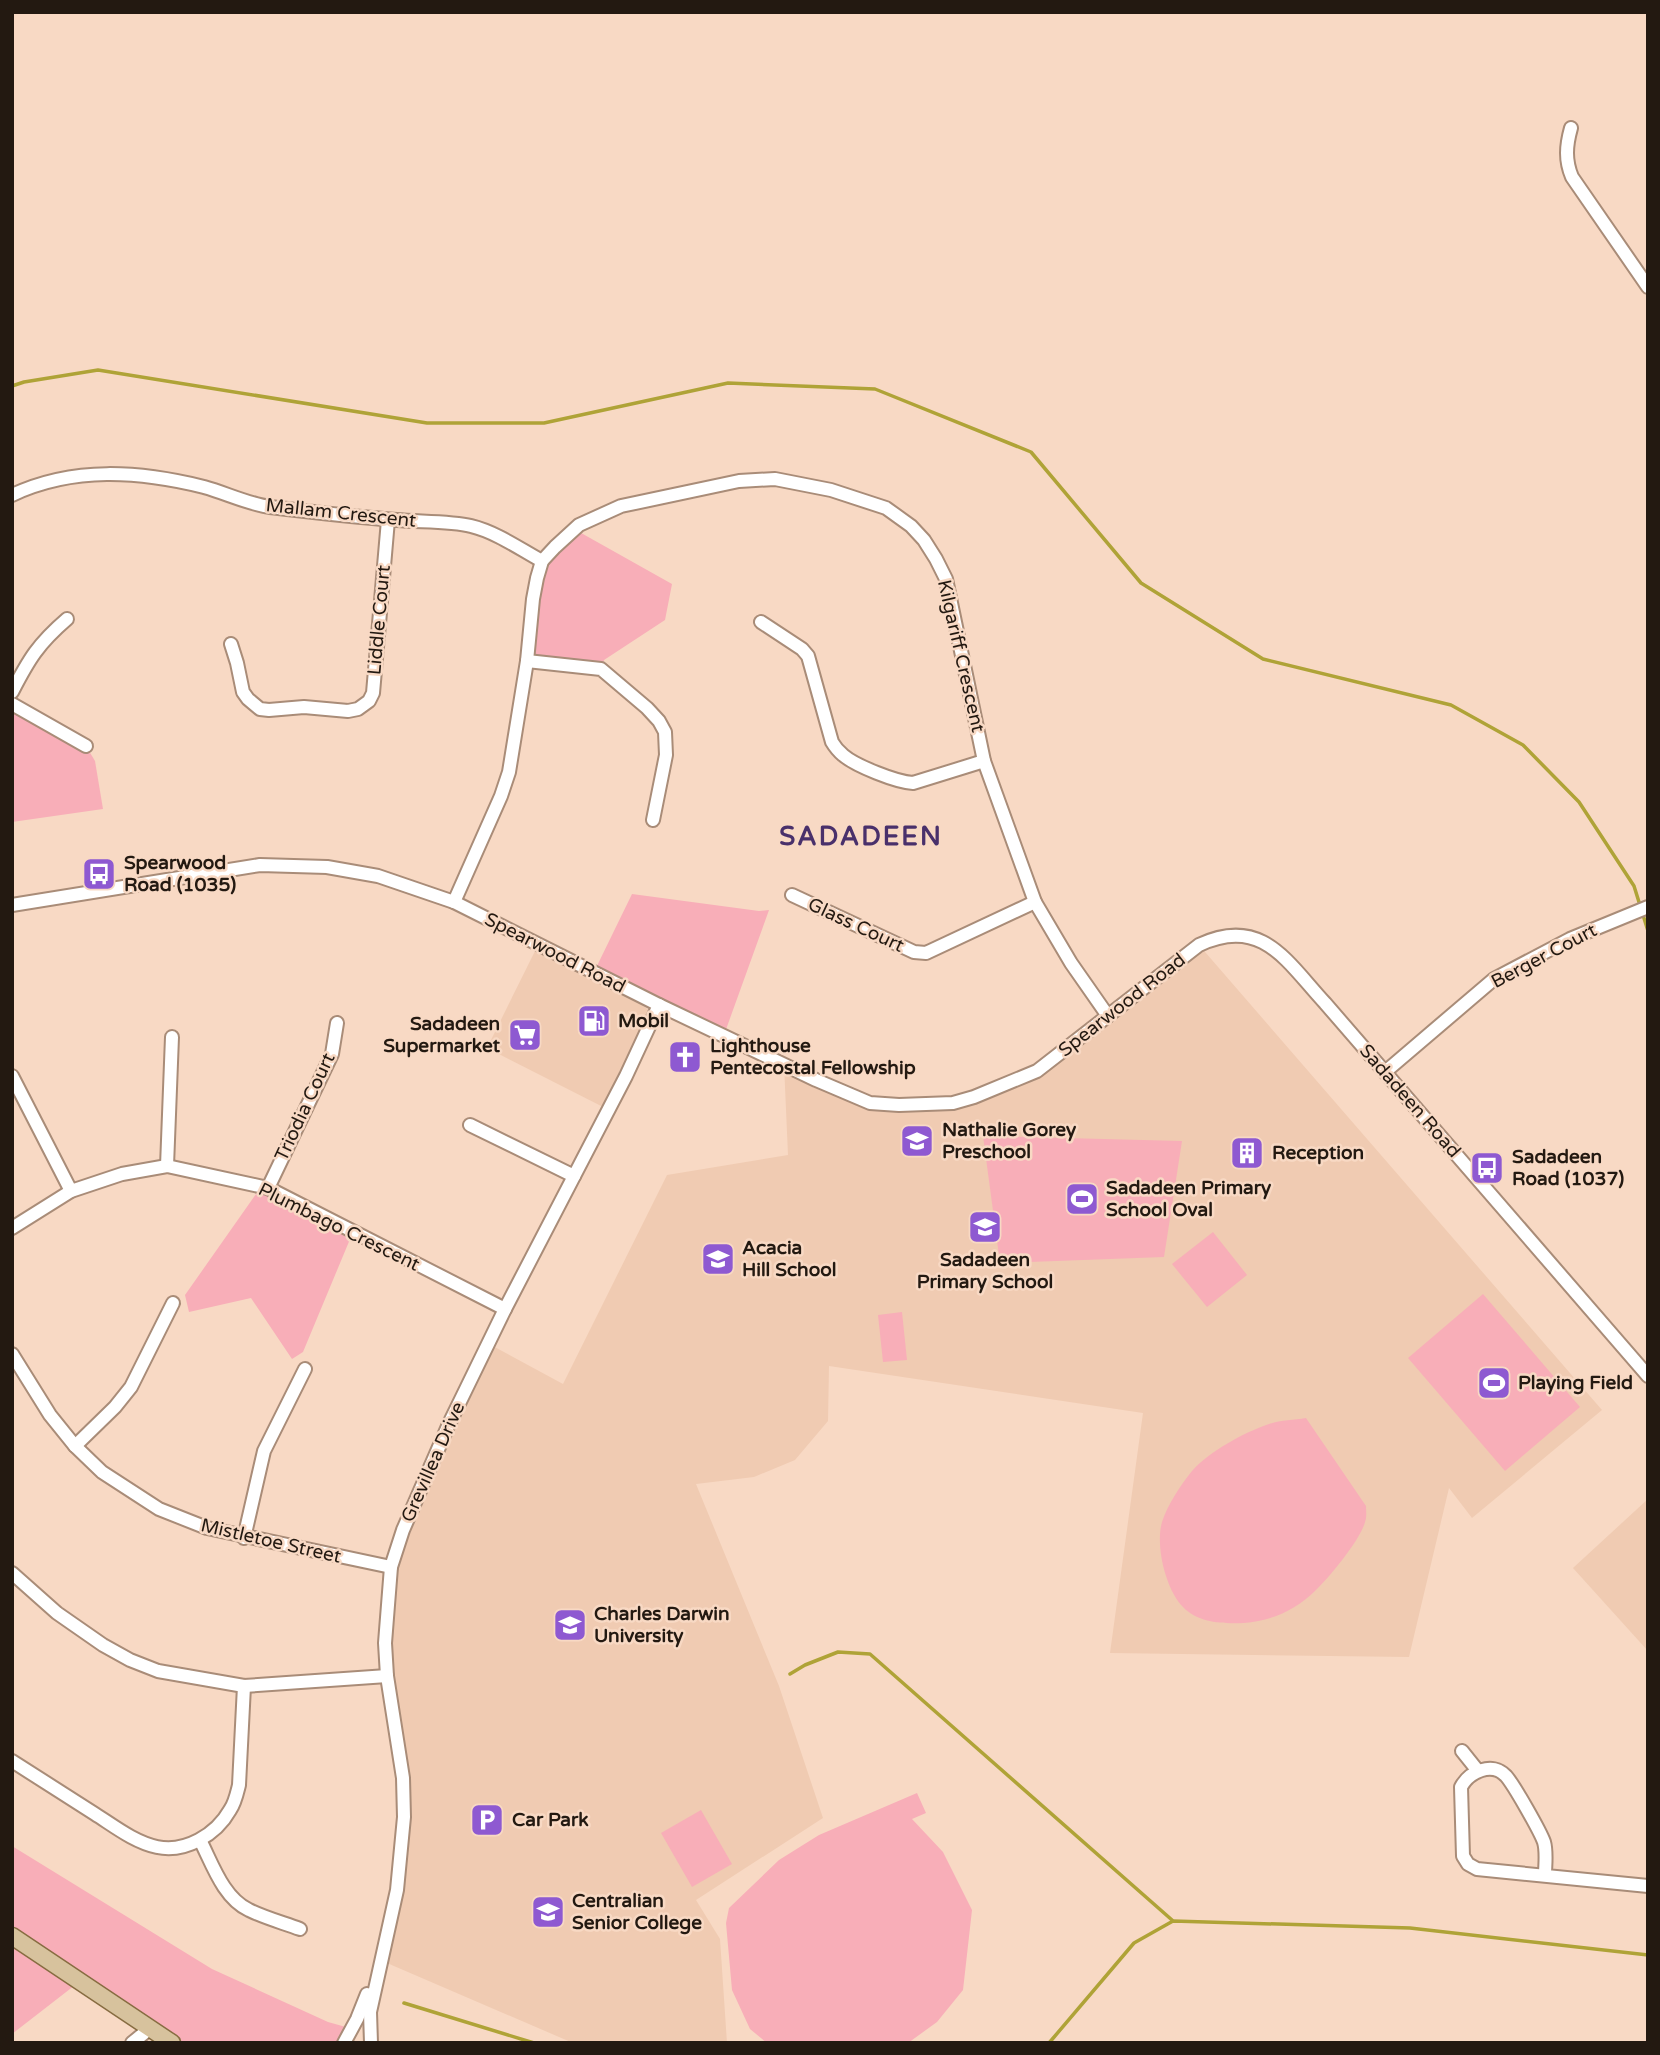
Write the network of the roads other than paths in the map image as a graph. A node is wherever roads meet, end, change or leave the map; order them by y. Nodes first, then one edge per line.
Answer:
1 (1571, 128) dead end
2 (1648, 287) edge
3 (12, 495) edge
4 (388, 520) junction
5 (542, 561) junction
6 (67, 619) dead end
7 (761, 622) dead end
8 (231, 644) dead end
9 (527, 661) junction
10 (12, 692) edge
11 (12, 704) edge
12 (86, 746) dead end
13 (984, 761) junction
14 (653, 820) dead end
15 (792, 895) dead end
16 (454, 902) junction
17 (1035, 902) junction
18 (12, 905) edge
19 (1647, 907) edge
20 (1243, 935) joint
21 (659, 1005) junction
22 (1108, 1016) junction
23 (337, 1023) dead end
24 (172, 1037) dead end
25 (1385, 1072) junction
26 (12, 1076) edge
27 (470, 1125) dead end
28 (166, 1166) junction
29 (574, 1176) junction
30 (268, 1188) junction
31 (71, 1191) junction
32 (12, 1228) edge
33 (173, 1303) dead end
34 (505, 1309) junction
35 (12, 1354) edge
36 (305, 1368) dead end
37 (1648, 1376) edge
38 (75, 1446) junction
39 (244, 1538) junction
40 (391, 1567) junction
41 (12, 1573) edge
42 (387, 1676) junction
43 (244, 1686) junction
44 (1462, 1751) dead end
45 (12, 1761) edge
46 (1478, 1770) junction
47 (200, 1840) junction
48 (1545, 1875) junction
49 (1648, 1886) edge
50 (300, 1929) dead end
51 (13, 1939) edge
52 (380, 1960) junction
53 (149, 2029) junction
54 (132, 2043) edge
55 (172, 2043) edge
56 (344, 2043) edge
57 (371, 2043) edge

1 - 2 street
3 - 4 street, Mallam Crescent
4 - 5 street, Mallam Crescent
4 - 8 street, Liddle Court
5 - 9 street
5 - 13 street, Kilgariff Crescent
6 - 10 street
7 - 13 street
9 - 14 street
9 - 16 street
11 - 12 street
13 - 17 street, Kilgariff Crescent
15 - 17 street, Glass Court
16 - 18 street, Spearwood Road
16 - 21 street, Spearwood Road
17 - 22 street, Kilgariff Crescent
19 - 25 street, Berger Court
20 - 22 street, Spearwood Road
20 - 25 street, Sadadeen Road
21 - 22 street, Spearwood Road
21 - 29 street, Grevillea Drive
23 - 30 street, Triodia Court
24 - 28 street
25 - 37 street, Sadadeen Road
26 - 31 street
27 - 29 street
28 - 30 street, Plumbago Crescent
28 - 31 street, Plumbago Crescent
29 - 34 street, Grevillea Drive
30 - 34 street, Plumbago Crescent
31 - 32 street, Plumbago Crescent
33 - 38 street
34 - 40 street, Grevillea Drive
35 - 38 street, Mistletoe Street
36 - 39 street
38 - 39 street, Mistletoe Street
39 - 40 street, Mistletoe Street
40 - 42 street, Grevillea Drive
41 - 43 street
42 - 43 street
42 - 52 street, Grevillea Drive
43 - 47 street
44 - 46 street
45 - 47 street
46 - 48 street
46 - 48 street
47 - 50 street
48 - 49 street
51 - 53 main road
52 - 56 street, Grevillea Drive
52 - 57 street, Grevillea Drive
53 - 54 street
53 - 55 main road

